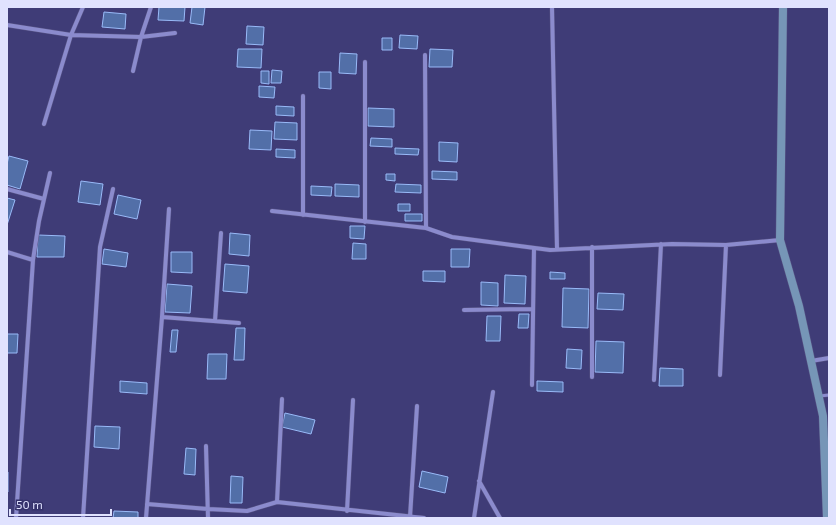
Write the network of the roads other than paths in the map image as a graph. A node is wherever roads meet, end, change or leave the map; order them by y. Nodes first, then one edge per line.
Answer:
1 (83, 7) edge
2 (151, 7) edge
3 (552, 7) edge
4 (783, 7) edge
5 (7, 25) edge
6 (174, 33) dead end
7 (71, 35) junction
8 (141, 37) junction
9 (425, 55) dead end
10 (365, 62) dead end
11 (133, 71) dead end
12 (303, 96) dead end
13 (44, 124) dead end
14 (50, 173) dead end
15 (7, 189) edge
16 (113, 189) dead end
17 (44, 199) junction
18 (169, 209) dead end
19 (272, 211) dead end
20 (303, 215) junction
21 (365, 222) junction
22 (426, 228) junction
23 (221, 233) dead end
24 (780, 240) junction
25 (661, 244) junction
26 (726, 244) junction
27 (534, 248) junction
28 (592, 248) junction
29 (557, 249) junction
30 (7, 252) edge
31 (33, 260) junction
32 (533, 309) junction
33 (464, 310) dead end
34 (162, 317) junction
35 (215, 321) junction
36 (239, 322) dead end
37 (829, 358) edge
38 (811, 361) junction
39 (720, 374) dead end
40 (592, 377) dead end
41 (654, 380) dead end
42 (532, 385) dead end
43 (493, 392) dead end
44 (829, 395) edge
45 (818, 396) junction
46 (282, 399) dead end
47 (353, 400) dead end
48 (417, 406) dead end
49 (206, 446) dead end
50 (827, 457) edge
51 (478, 481) junction
52 (277, 502) junction
53 (147, 504) junction
54 (208, 510) junction
55 (347, 511) junction
56 (410, 517) junction
57 (16, 518) edge
58 (83, 518) edge
59 (146, 518) edge
60 (208, 518) edge
61 (424, 518) edge
62 (474, 518) edge
63 (500, 518) edge
64 (828, 518) edge

1 - 7 street
2 - 8 street
3 - 29 street
4 - 24 street
5 - 7 street
6 - 8 street
7 - 8 street
7 - 13 street
8 - 11 street
9 - 22 street
10 - 21 street
12 - 20 street
14 - 17 street
15 - 17 street
16 - 58 street
17 - 31 street
18 - 34 street
19 - 20 street
20 - 21 street
21 - 22 street
22 - 27 street
23 - 35 street
24 - 26 street
24 - 38 street
25 - 26 street
25 - 28 street
25 - 41 street
26 - 39 street
27 - 29 street
27 - 32 street
28 - 29 street
28 - 40 street
30 - 31 street
31 - 57 street
32 - 33 street
32 - 42 street
34 - 35 street
34 - 53 street
35 - 36 street
37 - 38 street
38 - 45 street
43 - 51 street
44 - 45 lane
45 - 50 street
46 - 52 street
47 - 55 street
48 - 56 street
49 - 54 street
50 - 64 street
51 - 62 street
51 - 63 street
52 - 54 street
52 - 55 street
53 - 54 street
53 - 59 street
54 - 60 street
55 - 56 street
56 - 61 street

